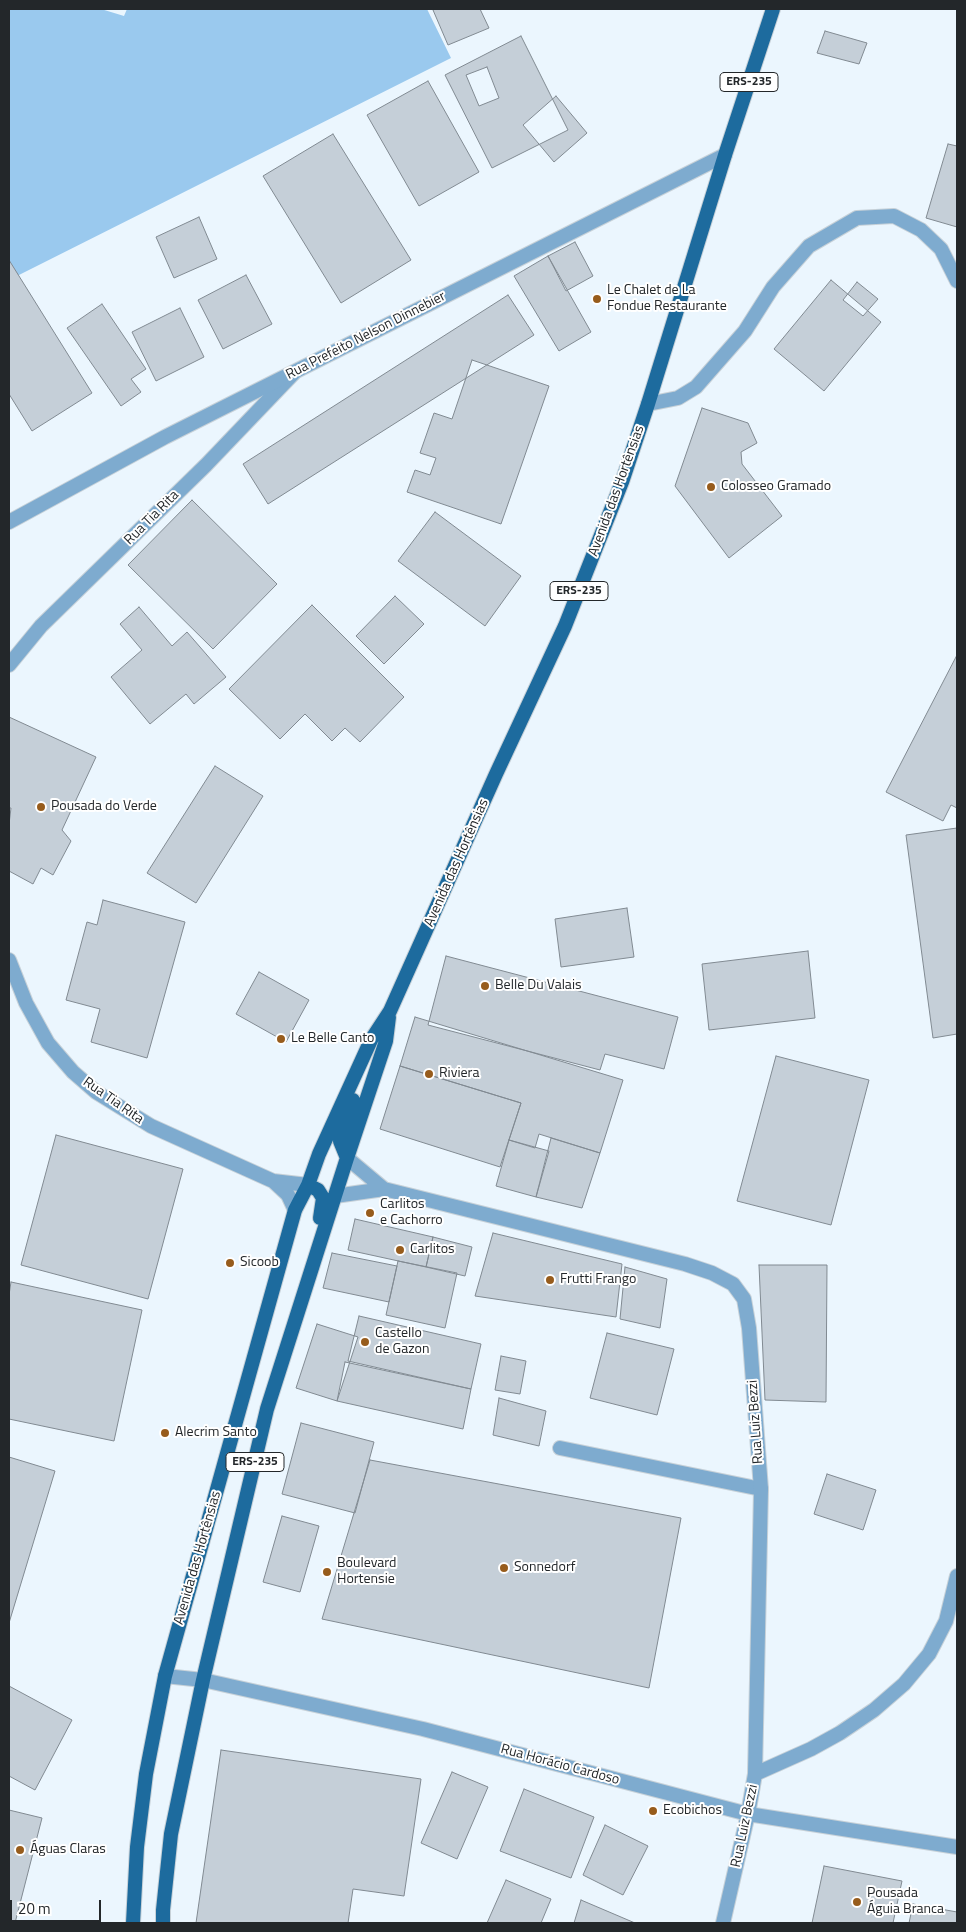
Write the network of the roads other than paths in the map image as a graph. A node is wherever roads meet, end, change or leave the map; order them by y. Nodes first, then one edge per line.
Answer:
1 (773, 9) edge
2 (725, 155) junction
3 (957, 281) edge
4 (296, 371) junction
5 (648, 404) junction
6 (9, 522) edge
7 (9, 665) edge
8 (9, 960) edge
9 (390, 1011) junction
10 (361, 1063) junction
11 (347, 1158) junction
12 (273, 1181) junction
13 (308, 1185) junction
14 (384, 1189) junction
15 (335, 1196) junction
16 (295, 1210) junction
17 (317, 1250) junction
18 (560, 1448) dead end
19 (761, 1489) junction
20 (957, 1576) edge
21 (165, 1676) junction
22 (203, 1680) junction
23 (755, 1774) junction
24 (748, 1814) junction
25 (957, 1847) edge
26 (133, 1923) edge
27 (163, 1923) edge
28 (723, 1923) edge

1 - 2 main road, Avenida das Hortênsias / ERS-235
2 - 4 street, Rua Prefeito Nelson Dinnebier
2 - 5 main road, Avenida das Hortênsias / ERS-235
3 - 5 street
4 - 6 street, Rua Prefeito Nelson Dinnebier
4 - 7 street, Rua Tia Rita
5 - 9 main road, Avenida das Hortênsias / ERS-235
8 - 12 street, Rua Tia Rita
9 - 10 main road, Avenida das Hortênsias / ERS-235
9 - 11 main road, Avenida das Hortênsias / ERS-235
10 - 11 main road
10 - 13 main road, Avenida das Hortênsias / ERS-235
11 - 14 street, Rua Luiz Bezzi
11 - 15 main road, Avenida das Hortênsias / ERS-235
12 - 13 street, Rua Tia Rita
12 - 16 street, Rua Tia Rita
13 - 16 main road, Avenida das Hortênsias / ERS-235
13 - 17 main road
14 - 15 street, Rua Luiz Bezzi
14 - 19 street, Rua Luiz Bezzi
15 - 17 main road, Avenida das Hortênsias / ERS-235
16 - 21 main road, Avenida das Hortênsias / ERS-235
17 - 22 main road, Avenida das Hortênsias / ERS-235
18 - 19 street
19 - 23 street, Rua Luiz Bezzi
20 - 23 street
21 - 22 street, Rua Horácio Cardoso
21 - 26 main road, Avenida das Hortênsias / ERS-235
22 - 24 street, Rua Horácio Cardoso
22 - 27 main road, Avenida das Hortênsias / ERS-235
23 - 24 street, Rua Luiz Bezzi
24 - 25 street, Rua Horácio Cardoso
24 - 28 street, Rua Luiz Bezzi

